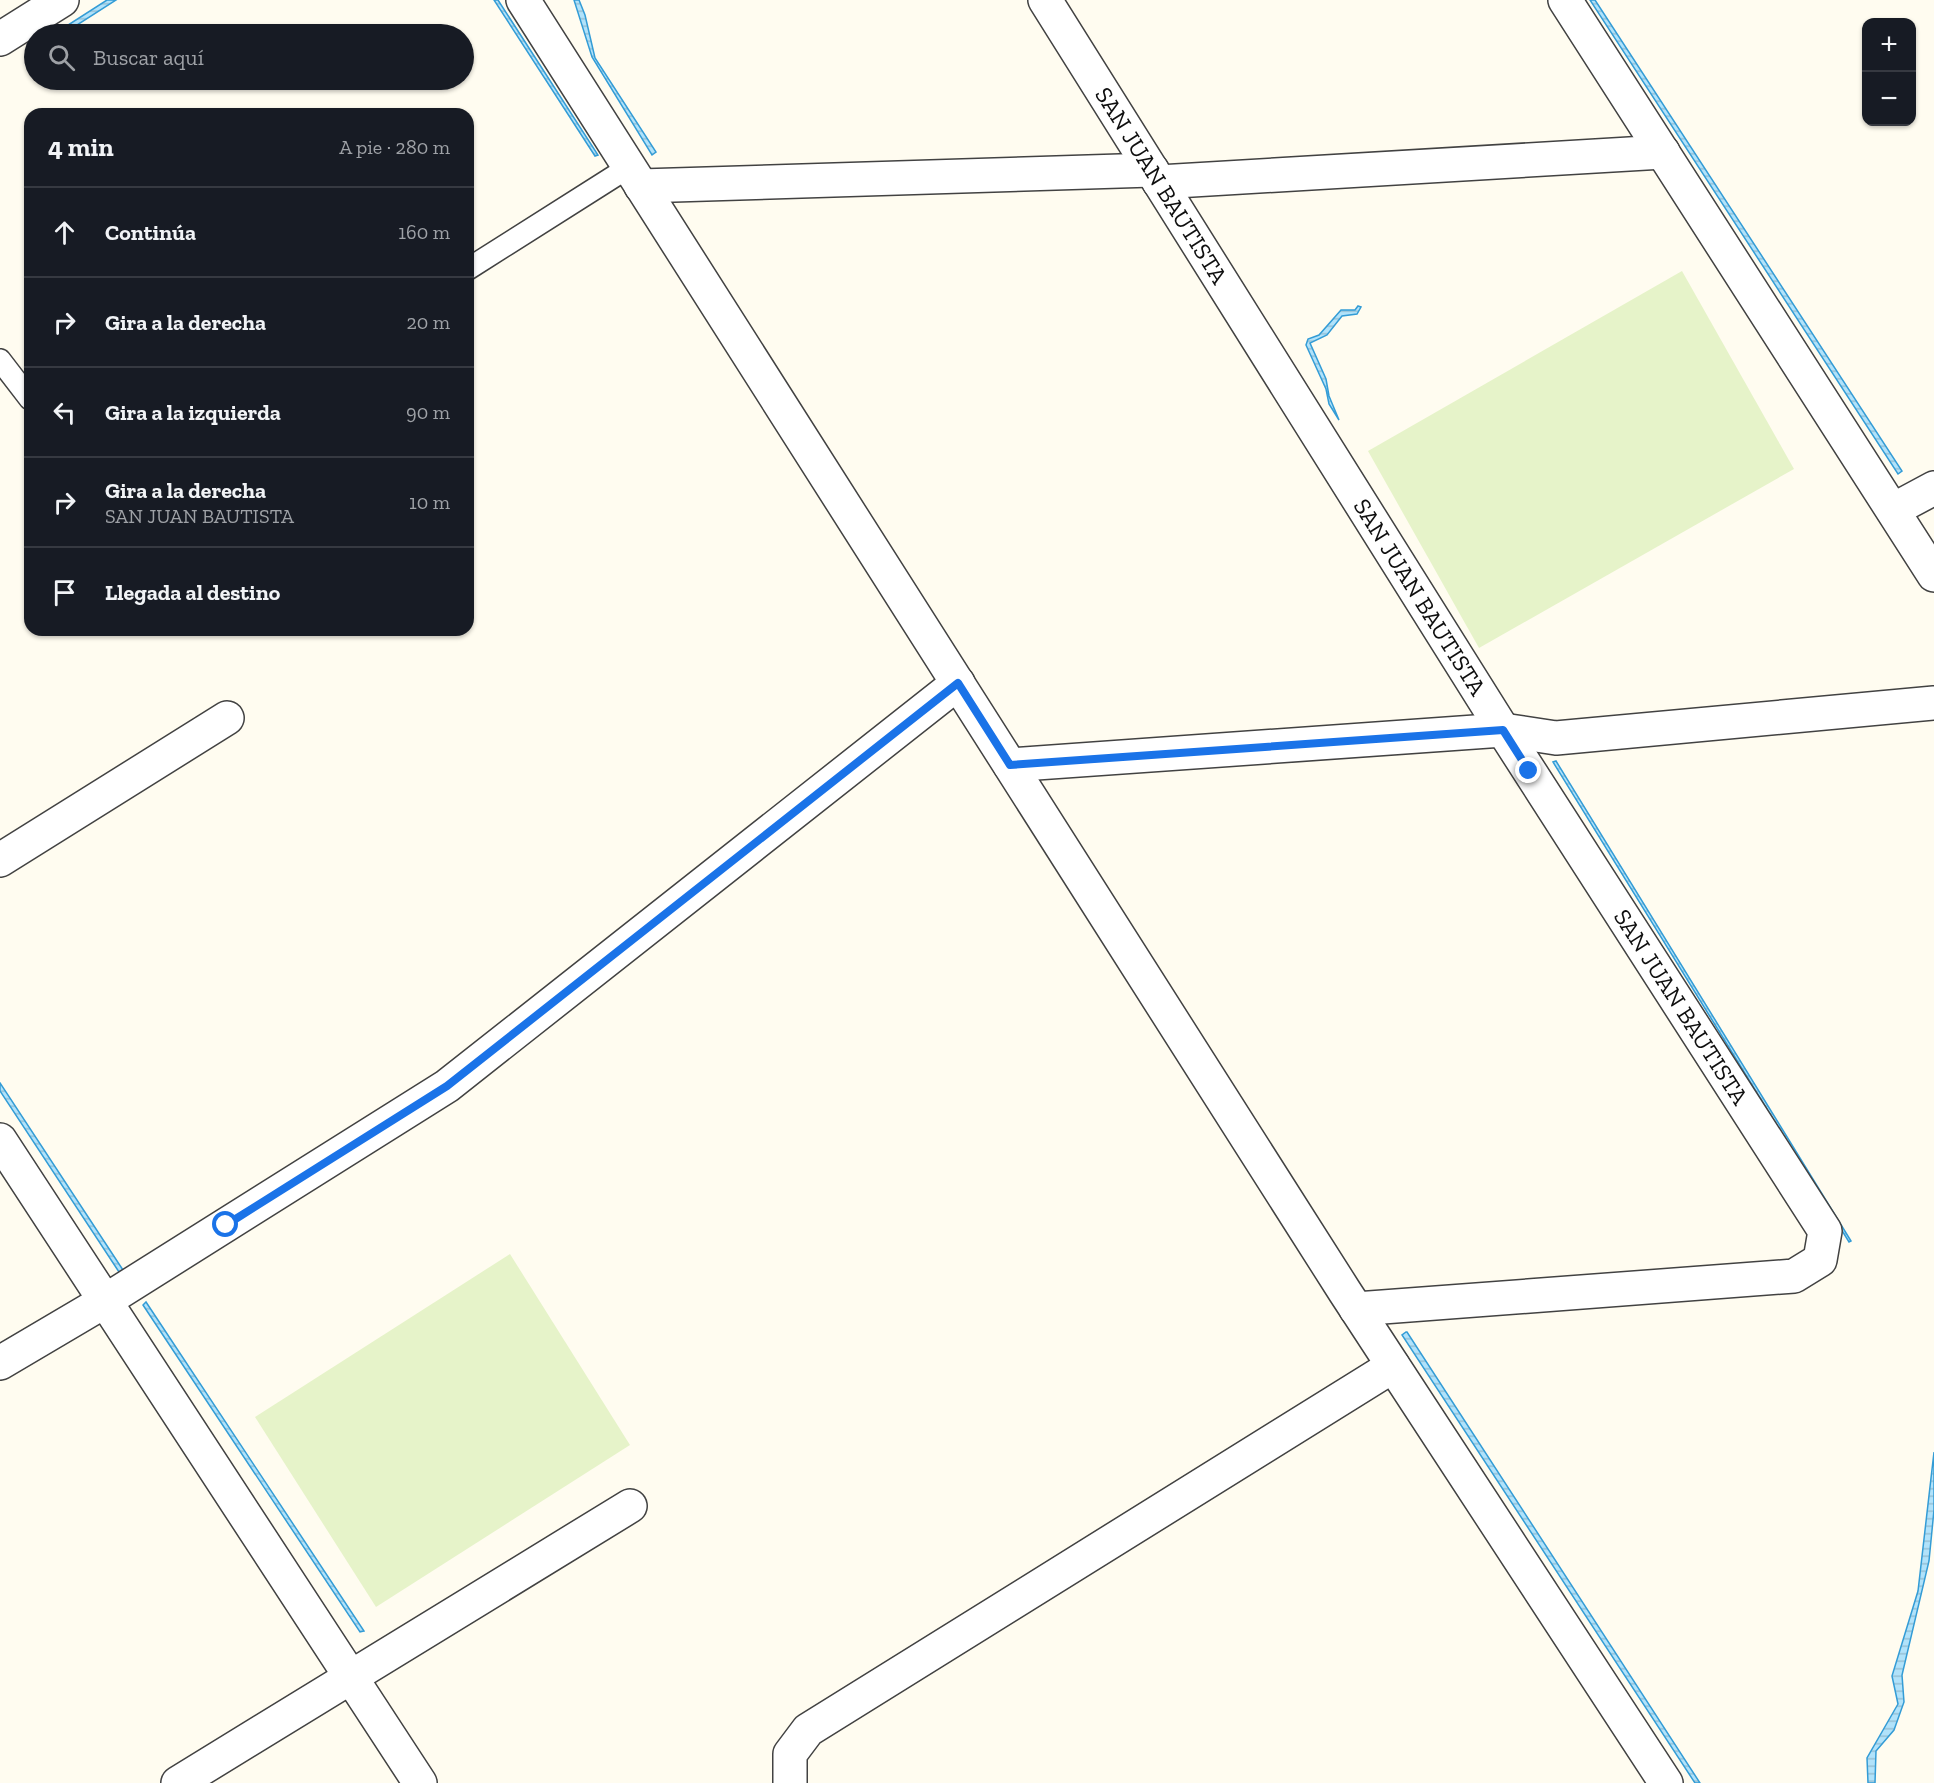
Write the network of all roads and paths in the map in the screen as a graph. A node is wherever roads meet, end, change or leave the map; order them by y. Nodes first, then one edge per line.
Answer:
1 (62, 0) edge
2 (523, 0) edge
3 (1045, 0) edge
4 (1565, 0) edge
5 (0, 39) edge
6 (1663, 152) junction
7 (635, 176) junction
8 (1155, 176) junction
9 (474, 266) edge
10 (0, 360) edge
11 (24, 391) edge
12 (1934, 488) edge
13 (1893, 510) junction
14 (1934, 574) edge
15 (958, 683) junction
16 (1934, 703) edge
17 (227, 718) dead end
18 (1503, 730) junction
19 (1010, 765) junction
20 (0, 860) edge
21 (0, 1140) edge
22 (105, 1301) junction
23 (1356, 1309) junction
24 (0, 1363) edge
25 (1393, 1366) junction
26 (630, 1506) dead end
27 (351, 1677) junction
28 (178, 1783) edge
29 (420, 1783) edge
30 (790, 1783) edge
31 (1666, 1783) edge

1 - 5 street
2 - 7 street
3 - 8 street, SAN JUAN BAUTISTA
4 - 6 street
6 - 8 street
6 - 13 street
7 - 8 street
7 - 9 lane
7 - 15 street
8 - 18 street, SAN JUAN BAUTISTA
10 - 11 lane
12 - 13 street
13 - 14 street
15 - 19 street
15 - 22 street
16 - 18 street
17 - 20 street
18 - 19 street
18 - 23 street, SAN JUAN BAUTISTA
19 - 23 street
21 - 22 street
22 - 24 street
22 - 27 street
23 - 25 street
25 - 30 street
25 - 31 street
26 - 27 street
27 - 28 street
27 - 29 street

